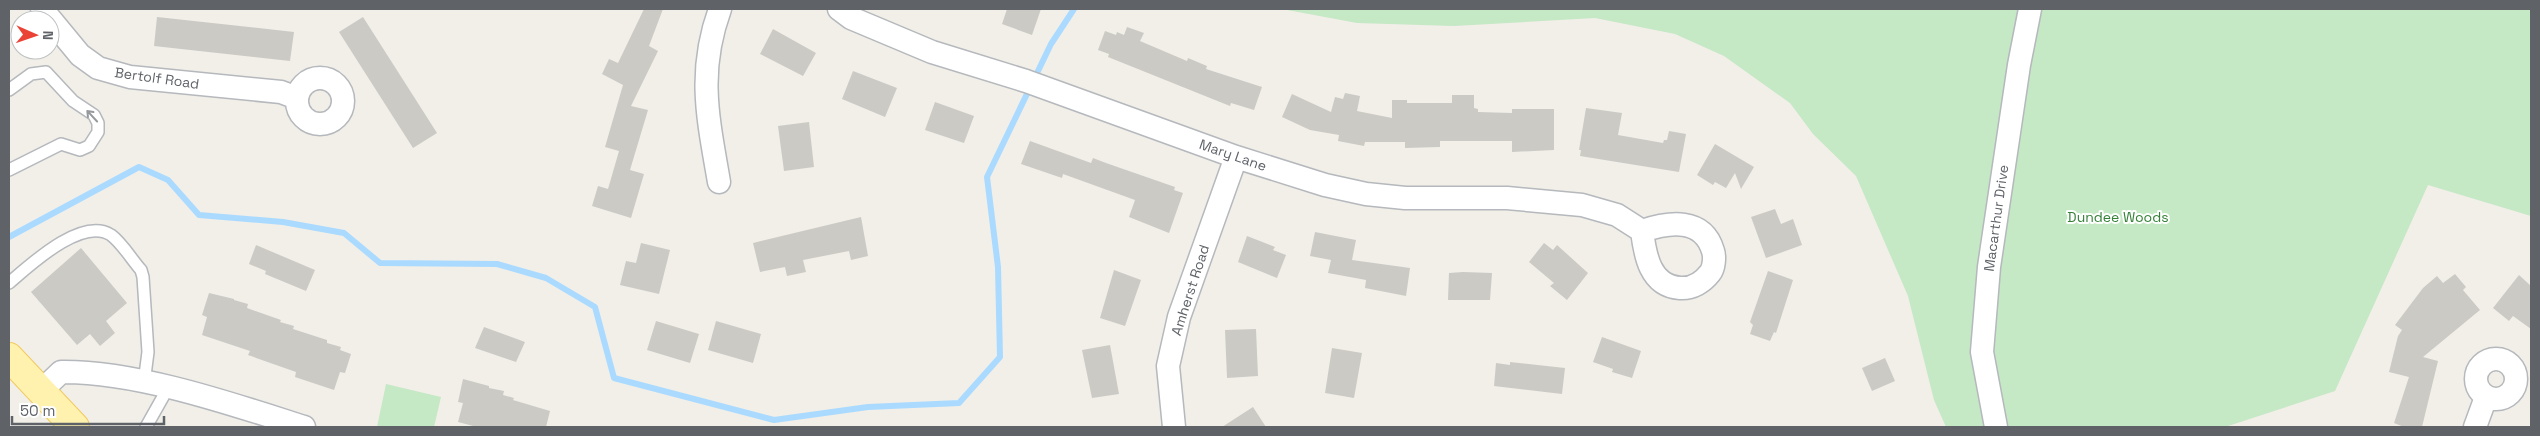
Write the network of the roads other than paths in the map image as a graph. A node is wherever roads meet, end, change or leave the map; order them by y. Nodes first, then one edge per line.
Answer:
1 (42, 9) edge
2 (720, 9) edge
3 (839, 9) edge
4 (2030, 9) edge
5 (9, 90) edge
6 (297, 98) dead end
7 (1236, 157) junction
8 (9, 170) edge
9 (719, 182) dead end
10 (1642, 231) dead end
11 (9, 283) edge
12 (9, 357) edge
13 (144, 383) junction
14 (168, 388) junction
15 (40, 392) junction
16 (2486, 397) dead end
17 (76, 427) edge
18 (146, 427) edge
19 (304, 427) edge
20 (1174, 427) edge
21 (1996, 427) edge
22 (2475, 427) edge

1 - 6 street, Bertolf Road
2 - 9 street
3 - 7 street, Mary Lane
4 - 21 street, Macarthur Drive
8 -> 5 lane
7 - 10 street, Mary Lane
7 - 20 street, Amherst Road
11 - 13 lane
12 - 15 main road
13 - 14 street
13 - 15 street
14 - 18 lane
14 - 19 street
15 - 17 main road
16 - 22 street

